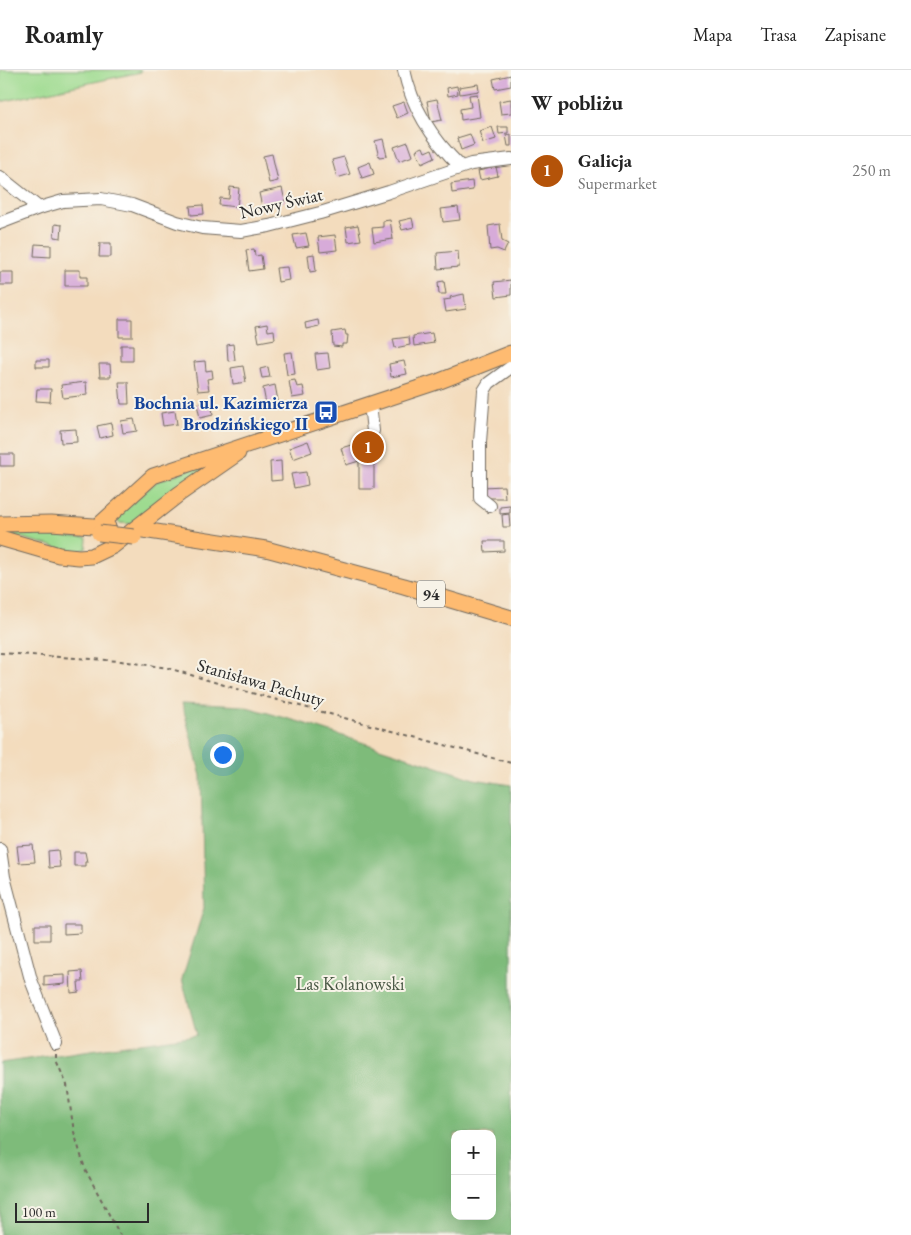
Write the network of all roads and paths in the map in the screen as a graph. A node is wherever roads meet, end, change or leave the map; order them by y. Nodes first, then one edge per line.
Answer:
1 (404, 70) edge
2 (511, 159) edge
3 (461, 167) junction
4 (0, 177) edge
5 (39, 208) junction
6 (0, 223) edge
7 (511, 353) edge
8 (511, 367) edge
9 (370, 404) junction
10 (373, 431) dead end
11 (252, 443) junction
12 (490, 506) dead end
13 (0, 524) edge
14 (103, 529) junction
15 (0, 538) edge
16 (511, 618) edge
17 (0, 653) edge
18 (511, 763) edge
19 (0, 849) edge
20 (56, 1044) joint
21 (120, 1235) edge

1 - 3 street
2 - 3 street, Nowy Świat
3 - 5 street, Nowy Świat
4 - 5 street
5 - 6 street, Nowy Świat
7 - 9 main road
8 - 12 street
9 - 10 street
9 - 11 main road
11 - 14 main road
11 - 15 main road
13 - 14 main road, 94
14 - 16 main road, 94, bridge
17 - 18 path, Stanisława Pachuty
19 - 20 street
20 - 21 path

